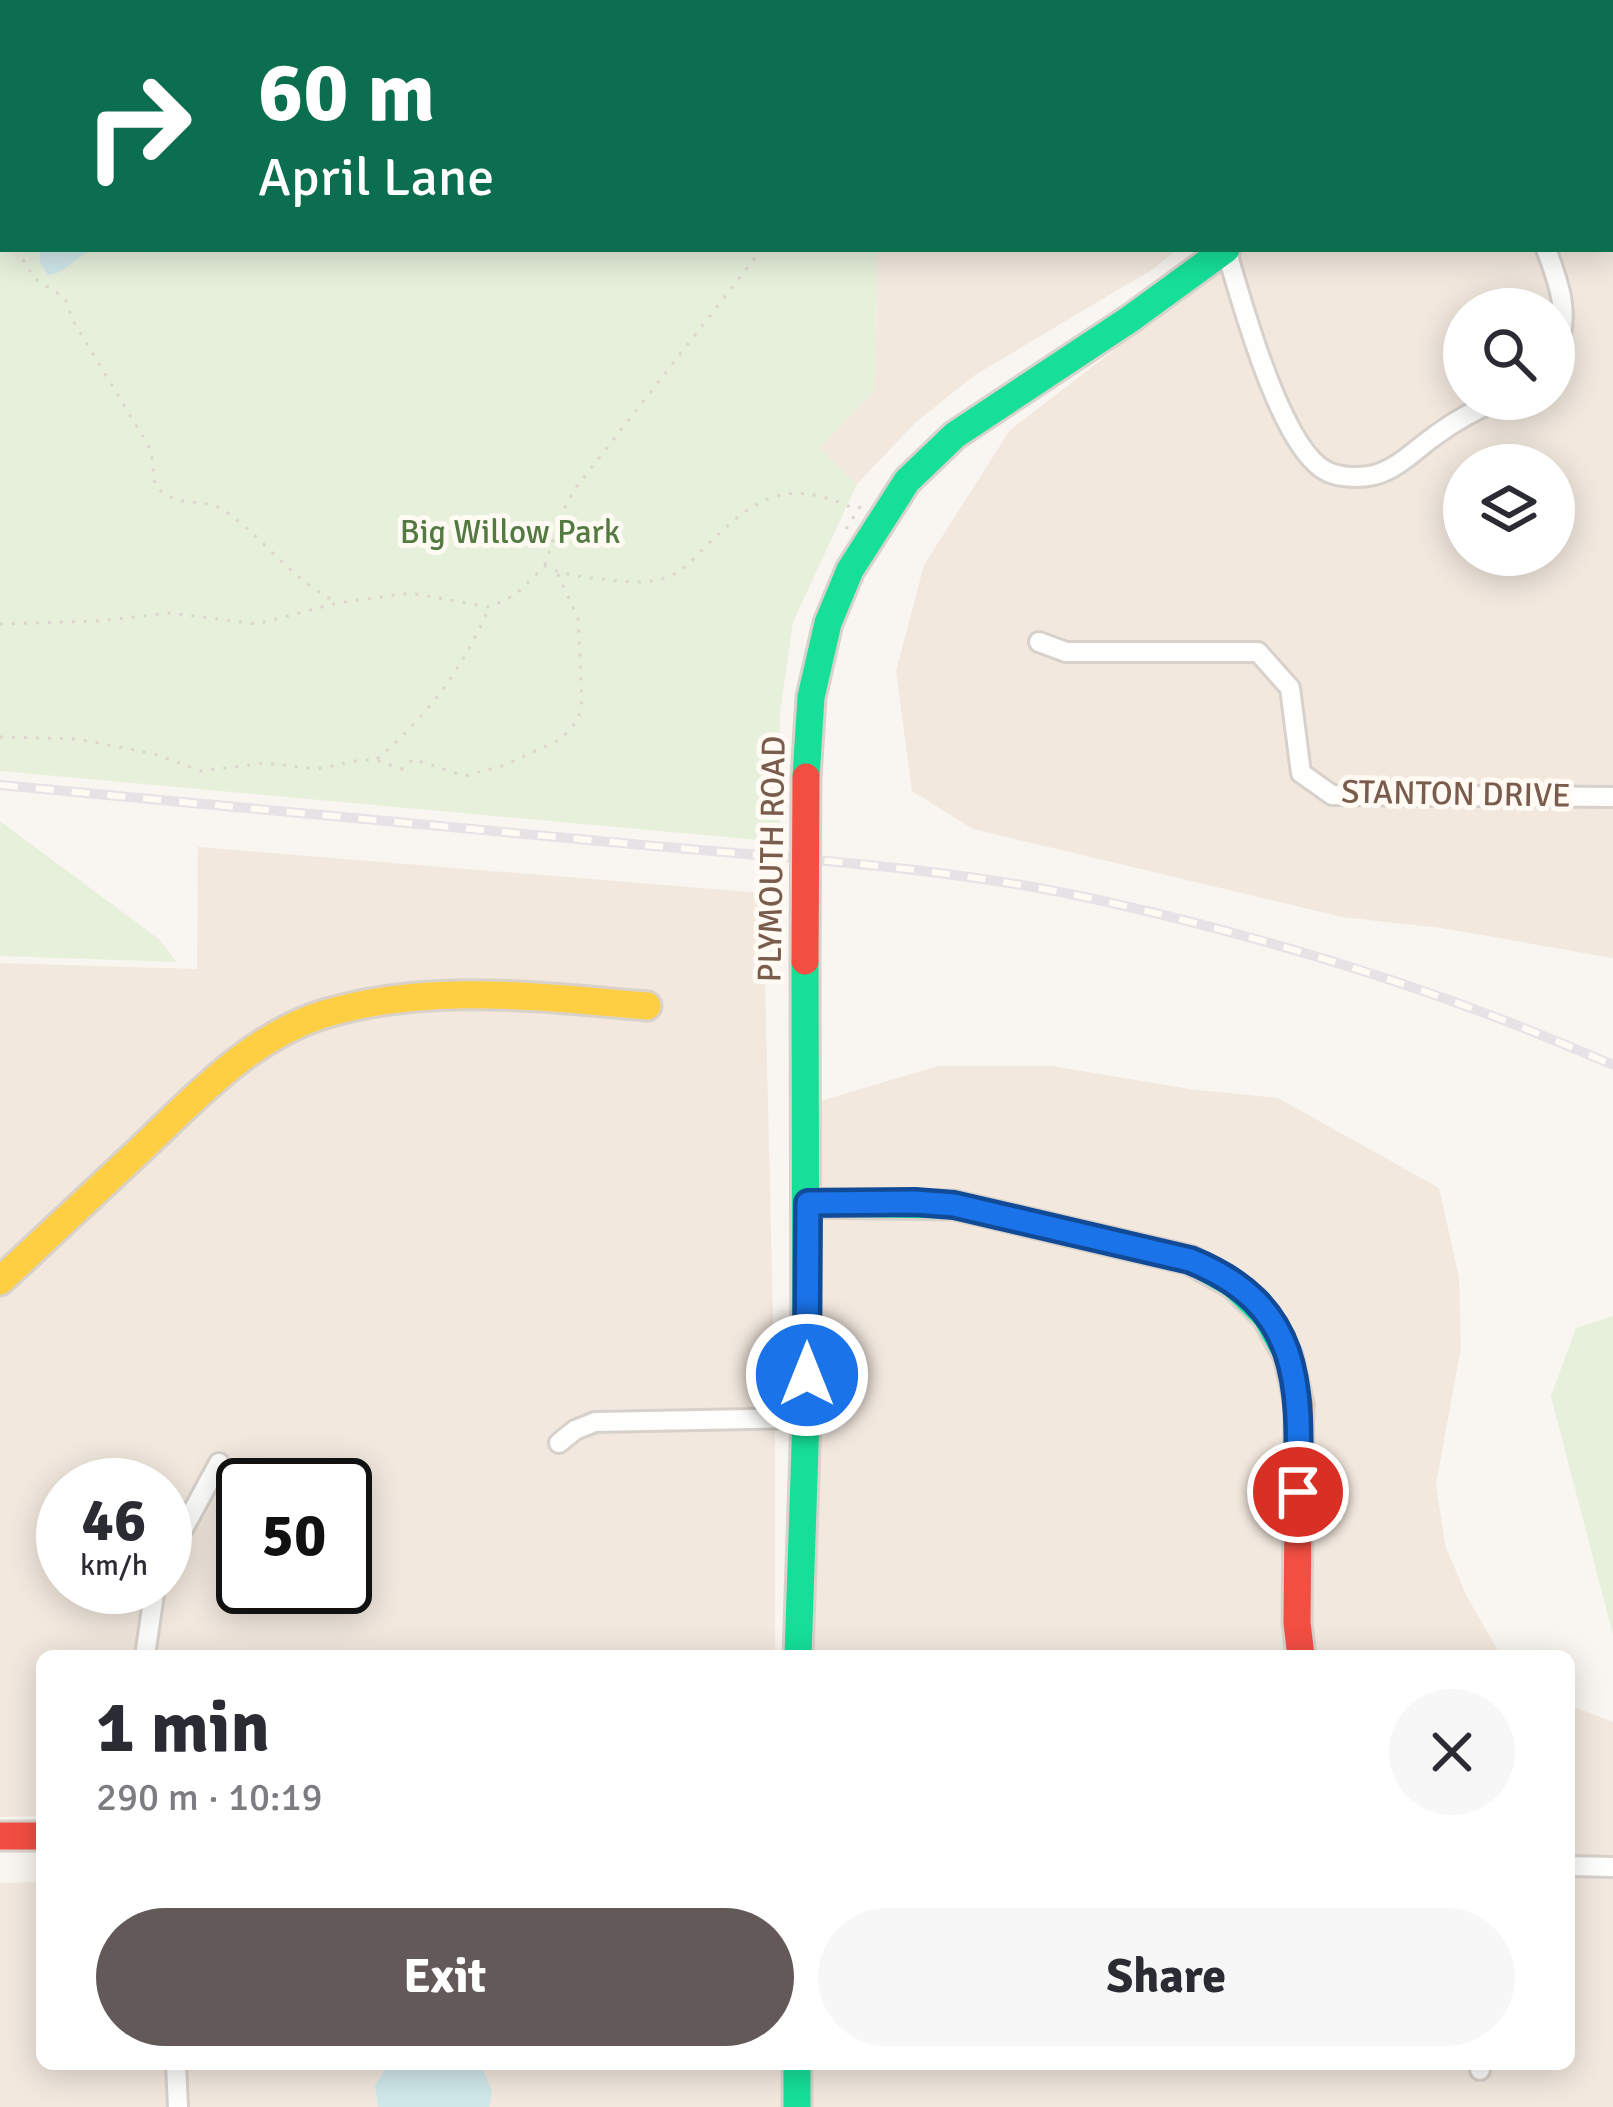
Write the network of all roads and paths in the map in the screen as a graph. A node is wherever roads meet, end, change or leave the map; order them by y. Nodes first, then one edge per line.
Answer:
1 (19, 252) edge
2 (760, 252) edge
3 (1222, 252) edge
4 (1227, 252) edge
5 (1547, 252) edge
6 (1560, 288) edge
7 (1461, 420) edge
8 (857, 510) dead end
9 (544, 566) junction
10 (558, 573) junction
11 (337, 603) junction
12 (490, 607) junction
13 (0, 624) edge
14 (1039, 642) dead end
15 (0, 736) edge
16 (376, 760) junction
17 (1613, 797) edge
18 (647, 1006) dead end
19 (808, 1203) junction
20 (0, 1281) edge
21 (806, 1418) junction
22 (559, 1443) dead end
23 (216, 1468) edge
24 (192, 1512) edge
25 (151, 1614) edge
26 (146, 1650) edge
27 (798, 1650) edge
28 (1301, 1650) edge
29 (0, 1835) edge
30 (36, 1836) edge
31 (1575, 1866) edge
32 (1613, 1867) edge
33 (176, 2070) edge
34 (797, 2070) edge
35 (178, 2107) edge
36 (797, 2107) edge

1 - 11 path
2 - 9 path
3 - 19 main road, PLYMOUTH ROAD, bridge
4 - 7 street
5 - 6 street
8 - 10 path
9 - 10 path
9 - 12 path
10 - 16 path
11 - 12 path
11 - 13 path
12 - 16 path
14 - 17 street, STANTON DRIVE
15 - 16 path
18 - 20 main road
19 - 21 main road, PLYMOUTH ROAD
19 - 28 main road
21 - 22 street
21 - 27 main road, PLYMOUTH ROAD
23 - 24 street
25 - 26 street
29 - 30 main road
31 - 32 street
33 - 35 street
34 - 36 main road

